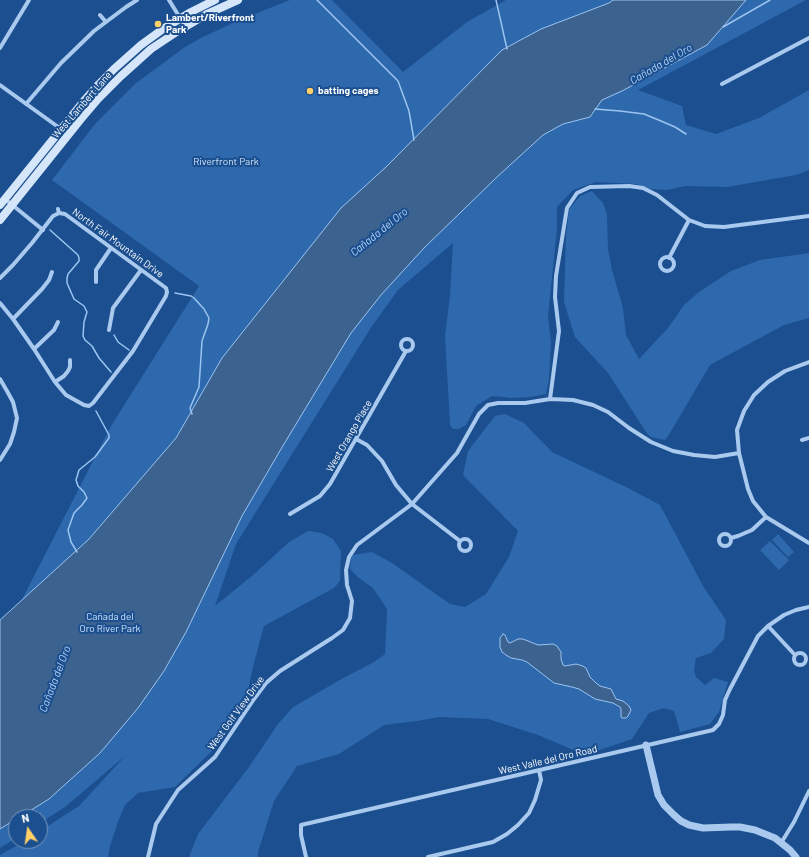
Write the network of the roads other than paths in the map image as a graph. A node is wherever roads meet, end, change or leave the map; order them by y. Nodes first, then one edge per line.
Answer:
1 (29, 0) edge
2 (136, 0) edge
3 (169, 0) edge
4 (215, 0) edge
5 (238, 0) edge
6 (100, 15) dead end
7 (180, 18) junction
8 (106, 22) junction
9 (185, 26) junction
10 (809, 38) edge
11 (0, 48) edge
12 (722, 84) dead end
13 (0, 85) edge
14 (26, 104) junction
15 (61, 129) junction
16 (2, 202) edge
17 (12, 205) junction
18 (809, 216) edge
19 (0, 220) edge
20 (688, 220) junction
21 (43, 230) junction
22 (111, 248) junction
23 (669, 258) dead end
24 (141, 270) junction
25 (52, 272) dead end
26 (0, 278) edge
27 (96, 282) dead end
28 (0, 303) edge
29 (13, 319) junction
30 (58, 322) dead end
31 (109, 330) dead end
32 (34, 349) junction
33 (406, 351) dead end
34 (70, 360) dead end
35 (809, 362) edge
36 (0, 380) edge
37 (55, 382) junction
38 (550, 399) junction
39 (809, 438) edge
40 (356, 439) junction
41 (802, 440) dead end
42 (739, 453) junction
43 (0, 460) edge
44 (412, 504) junction
45 (290, 514) dead end
46 (766, 517) junction
47 (731, 538) dead end
48 (460, 540) dead end
49 (809, 543) edge
50 (809, 607) edge
51 (768, 626) junction
52 (795, 655) dead end
53 (646, 745) junction
54 (539, 770) junction
55 (809, 791) edge
56 (781, 843) junction
57 (148, 857) edge
58 (306, 857) edge
59 (428, 857) edge
60 (796, 857) edge

1 - 11 street
2 - 8 street
3 - 7 street
4 - 7 main road, West Lambert Lane
5 - 9 main road, West Lambert Lane
6 - 8 street
7 - 9 street
7 - 15 main road, West Lambert Lane
8 - 14 street
9 - 17 main road, West Lambert Lane
10 - 12 street
13 - 14 street
14 - 15 street
15 - 16 main road, West Lambert Lane
16 - 17 street
17 - 19 main road, West Lambert Lane
17 - 21 street
18 - 20 street
20 - 23 street
20 - 38 street
21 - 22 street, North Fair Mountain Drive
21 - 26 street
22 - 24 street, North Fair Mountain Drive
22 - 27 street
24 - 31 street
24 - 37 street, North Fair Mountain Drive
25 - 29 street
28 - 29 street
29 - 32 street
30 - 32 street
32 - 37 street
33 - 40 street, West Orango Place
34 - 37 street
35 - 42 street
36 - 43 street
38 - 42 street
38 - 44 street, West Golf View Drive
39 - 41 street
40 - 44 street
40 - 45 street, West Orango Place
42 - 46 street
44 - 48 street
44 - 57 street, West Golf View Drive
46 - 47 street
46 - 49 street
50 - 51 street, West Valle del Oro Road
51 - 52 street
51 - 53 street, West Valle del Oro Road
53 - 54 street, West Valle del Oro Road
53 - 56 street
54 - 58 street, West Valle del Oro Road
54 - 59 street
55 - 56 street
56 - 60 street

